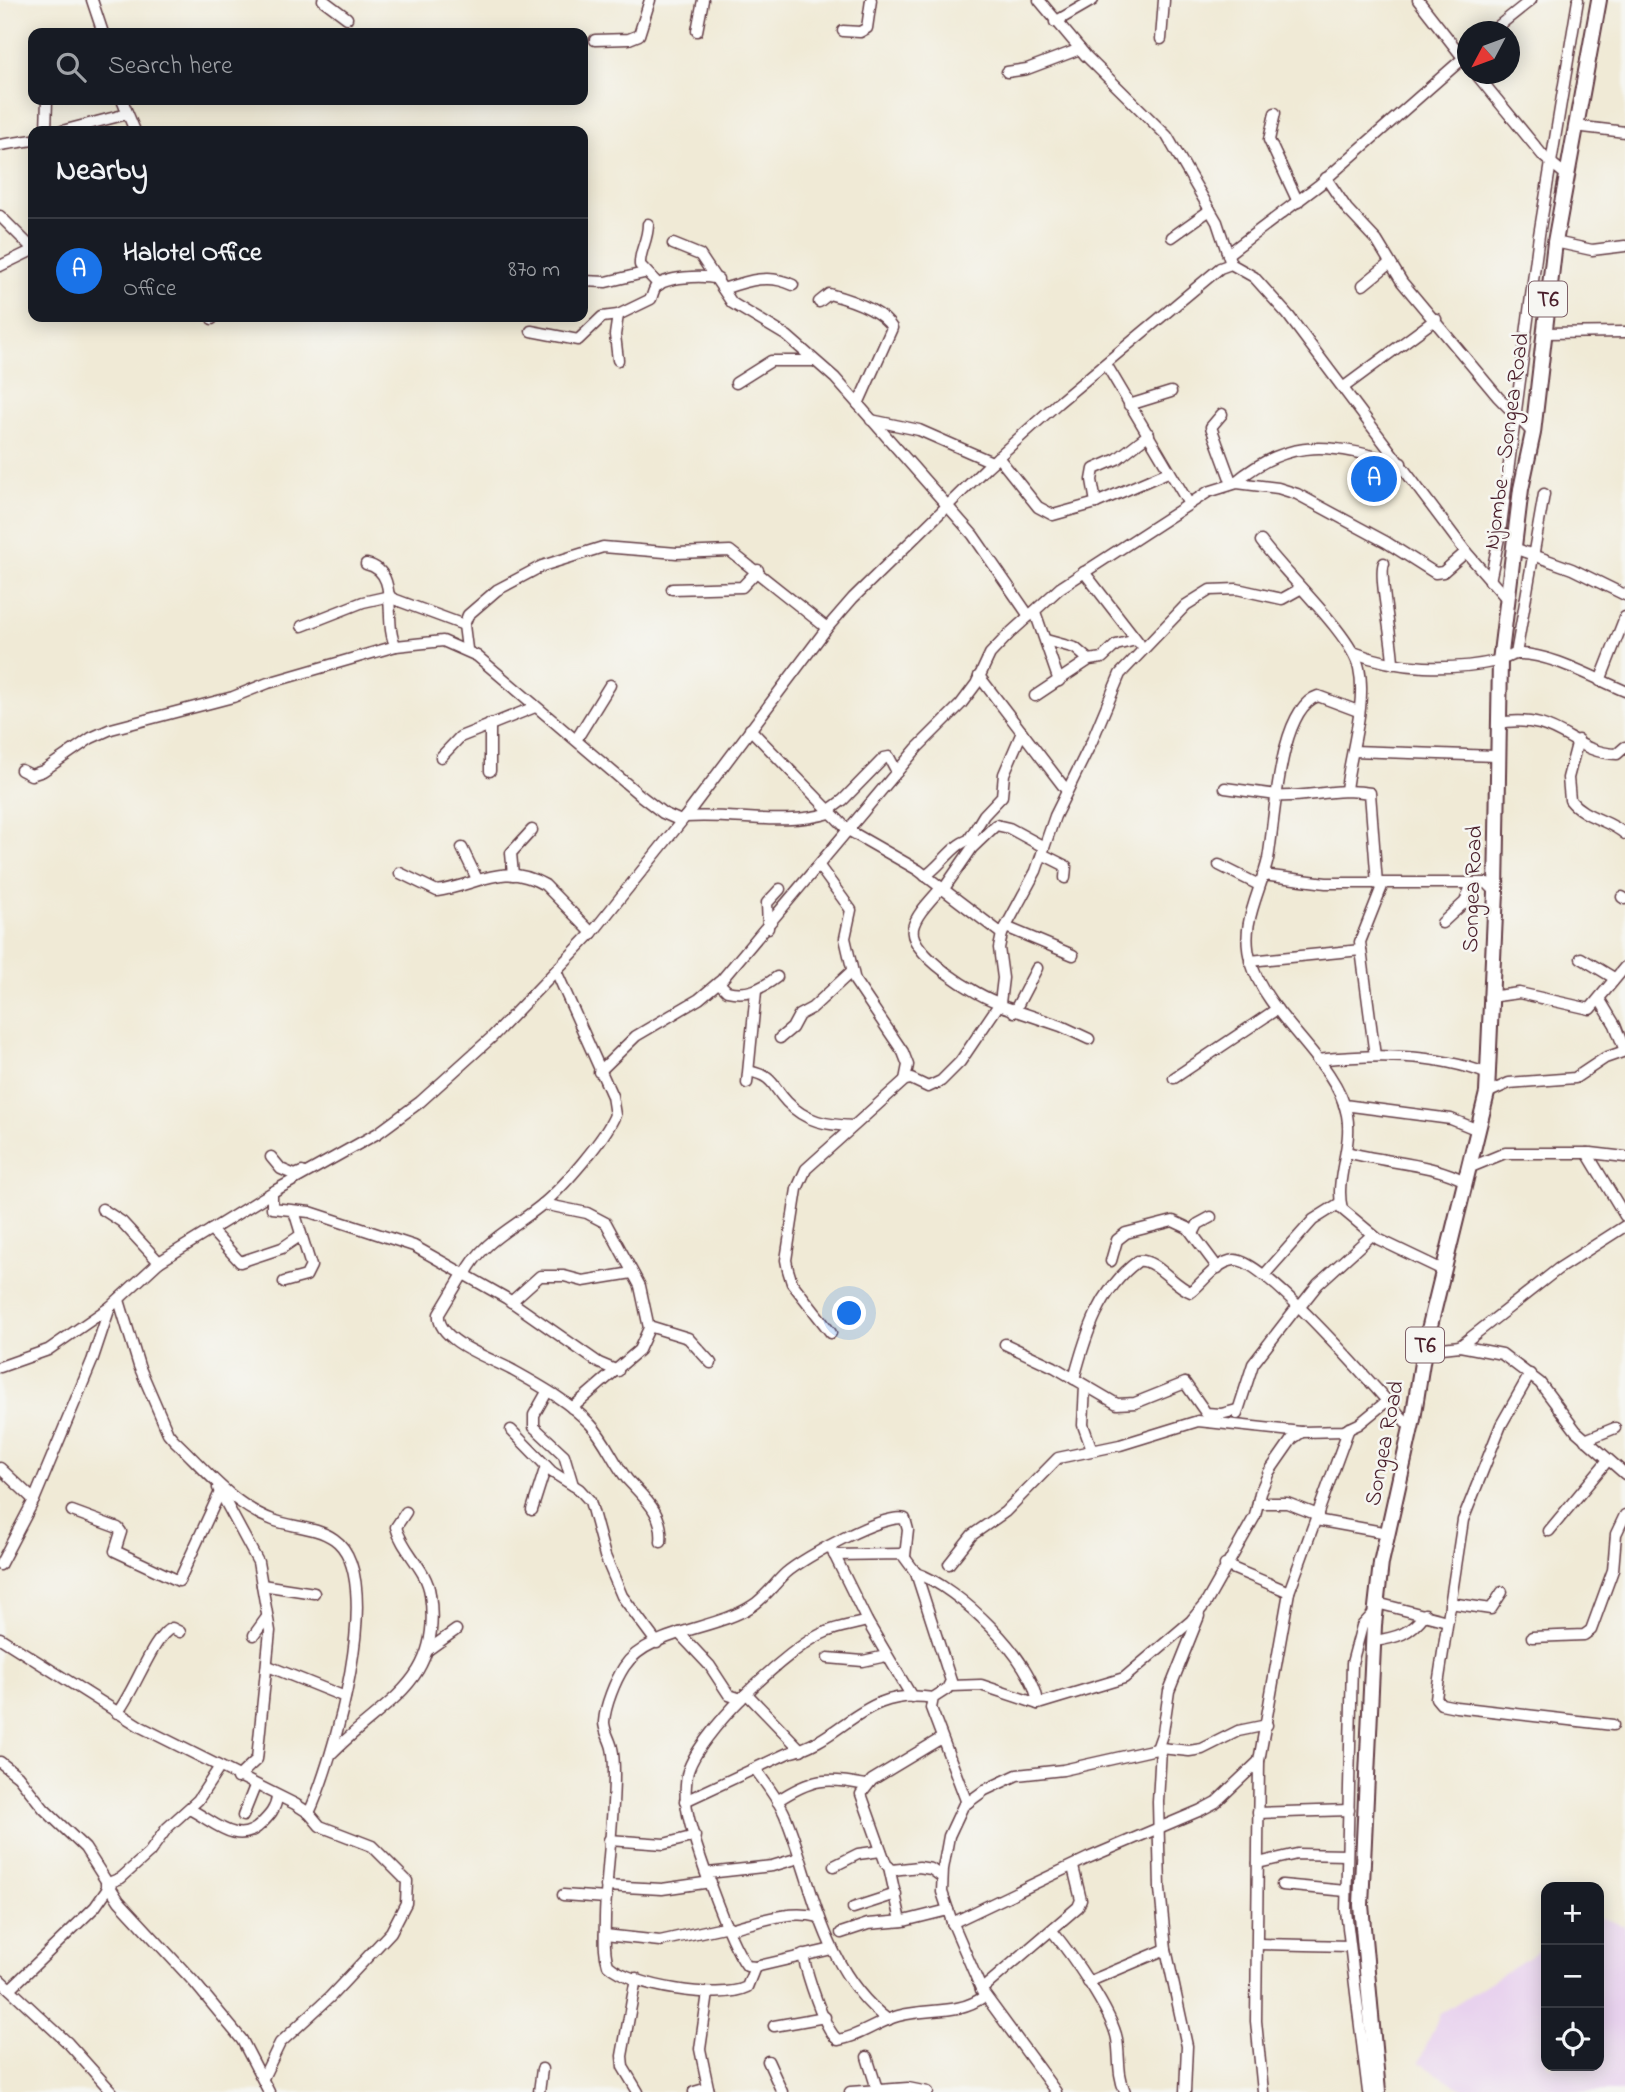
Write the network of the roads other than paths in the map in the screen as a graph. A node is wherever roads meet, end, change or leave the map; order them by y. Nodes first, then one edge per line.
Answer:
1 (92, 0) edge
2 (323, 0) edge
3 (650, 0) edge
4 (703, 0) edge
5 (871, 0) edge
6 (1039, 0) edge
7 (1093, 0) edge
8 (1164, 0) edge
9 (1418, 0) edge
10 (1531, 0) edge
11 (1578, 0) edge
12 (1599, 0) edge
13 (347, 18) dead end
14 (1505, 21) edge
15 (1055, 22) junction
16 (101, 28) edge
17 (697, 31) dead end
18 (843, 31) dead end
19 (1161, 39) dead end
20 (595, 40) dead end
21 (1457, 48) edge
22 (1080, 49) junction
23 (1457, 67) edge
24 (1007, 72) dead end
25 (1484, 84) edge
26 (47, 105) edge
27 (124, 105) edge
28 (1275, 113) dead end
29 (127, 114) junction
30 (46, 126) edge
31 (81, 126) edge
32 (133, 126) edge
33 (1575, 126) junction
34 (1625, 132) edge
35 (28, 141) edge
36 (0, 145) edge
37 (1550, 163) junction
38 (1566, 175) junction
39 (1326, 178) junction
40 (1298, 202) junction
41 (1210, 210) junction
42 (0, 216) edge
43 (648, 224) dead end
44 (1172, 237) dead end
45 (1555, 242) junction
46 (28, 244) edge
47 (673, 244) dead end
48 (1625, 246) edge
49 (28, 252) edge
50 (1230, 258) junction
51 (1390, 263) junction
52 (0, 266) edge
53 (644, 273) junction
54 (718, 279) junction
55 (588, 281) edge
56 (659, 285) junction
57 (793, 285) dead end
58 (1363, 285) dead end
59 (723, 289) junction
60 (819, 302) dead end
61 (618, 315) junction
62 (1436, 319) junction
63 (531, 331) dead end
64 (1542, 332) junction
65 (1625, 332) edge
66 (618, 360) dead end
67 (814, 361) junction
68 (1106, 364) junction
69 (736, 383) dead end
70 (1343, 387) junction
71 (1171, 392) dead end
72 (858, 404) junction
73 (1129, 405) junction
74 (1222, 414) dead end
75 (1514, 415) junction
76 (871, 420) junction
77 (1533, 433) junction
78 (1149, 434) junction
79 (995, 459) junction
80 (1402, 463) junction
81 (1168, 472) junction
82 (1233, 484) junction
83 (1544, 494) dead end
84 (1096, 503) junction
85 (1189, 504) junction
86 (947, 508) junction
87 (1261, 541) dead end
88 (1514, 548) junction
89 (1466, 552) junction
90 (1535, 555) junction
91 (1384, 563) dead end
92 (366, 564) dead end
93 (758, 570) junction
94 (1084, 572) junction
95 (1490, 581) junction
96 (672, 589) dead end
97 (1300, 589) junction
98 (1625, 595) edge
99 (390, 597) junction
100 (1507, 599) junction
101 (1032, 614) junction
102 (1625, 617) edge
103 (464, 625) junction
104 (302, 626) dead end
105 (827, 628) junction
106 (1046, 639) junction
107 (1140, 645) junction
108 (396, 646) junction
109 (467, 649) junction
110 (1353, 652) junction
111 (1516, 654) junction
112 (1089, 660) junction
113 (1500, 661) junction
114 (1393, 664) junction
115 (979, 676) junction
116 (1059, 681) junction
117 (1600, 681) junction
118 (610, 685) dead end
119 (1625, 691) edge
120 (1035, 696) dead end
121 (535, 706) junction
122 (1358, 711) junction
123 (1498, 723) junction
124 (490, 724) junction
125 (750, 729) junction
126 (1022, 732) junction
127 (576, 740) junction
128 (1578, 740) junction
129 (1625, 747) edge
130 (1353, 751) junction
131 (1496, 756) junction
132 (441, 757) dead end
133 (21, 770) dead end
134 (490, 771) dead end
135 (897, 772) junction
136 (1225, 788) dead end
137 (1346, 790) junction
138 (1068, 791) junction
139 (1277, 796) junction
140 (829, 812) junction
141 (683, 819) junction
142 (533, 830) dead end
143 (848, 830) junction
144 (1625, 834) edge
145 (974, 840) junction
146 (462, 848) dead end
147 (1043, 851) junction
148 (1219, 865) dead end
149 (819, 866) junction
150 (400, 873) dead end
151 (1263, 874) junction
152 (513, 875) junction
153 (925, 876) junction
154 (1065, 878) dead end
155 (477, 879) junction
156 (1472, 883) junction
157 (1380, 884) junction
158 (1259, 885) junction
159 (780, 889) dead end
160 (942, 889) junction
161 (1496, 892) junction
162 (1442, 923) dead end
163 (768, 928) junction
164 (1004, 931) junction
165 (592, 933) junction
166 (1361, 950) junction
167 (1073, 955) dead end
168 (1581, 958) dead end
169 (1250, 961) junction
170 (1625, 967) edge
171 (1037, 968) dead end
172 (556, 971) junction
173 (852, 971) junction
174 (777, 977) dead end
175 (1614, 978) junction
176 (719, 982) junction
177 (756, 990) junction
178 (1489, 997) junction
179 (1600, 1000) junction
180 (999, 1004) junction
181 (1277, 1009) junction
182 (1014, 1012) junction
183 (780, 1038) dead end
184 (1088, 1039) dead end
185 (1625, 1051) edge
186 (1375, 1056) junction
187 (1317, 1060) junction
188 (748, 1071) junction
189 (599, 1072) junction
190 (1488, 1074) junction
191 (1174, 1078) dead end
192 (905, 1080) junction
193 (747, 1083) dead end
194 (1487, 1093) junction
195 (1344, 1105) junction
196 (853, 1126) junction
197 (1478, 1130) junction
198 (1625, 1146) edge
199 (1347, 1152) junction
200 (1587, 1153) junction
201 (1614, 1155) junction
202 (271, 1157) dead end
203 (1625, 1157) edge
204 (317, 1167) junction
205 (1471, 1167) junction
206 (1466, 1182) junction
207 (272, 1194) junction
208 (1340, 1203) junction
209 (543, 1204) junction
210 (102, 1209) dead end
211 (293, 1210) junction
212 (1625, 1216) edge
213 (1212, 1217) dead end
214 (1625, 1226) edge
215 (211, 1230) junction
216 (1193, 1234) junction
217 (301, 1235) junction
218 (1372, 1235) junction
219 (1111, 1261) dead end
220 (159, 1262) junction
221 (1218, 1268) junction
222 (1445, 1271) junction
223 (632, 1273) junction
224 (1265, 1274) junction
225 (464, 1275) junction
226 (284, 1282) dead end
227 (511, 1302) junction
228 (114, 1304) junction
229 (1298, 1307) junction
230 (649, 1325) junction
231 (831, 1333) dead end
232 (1005, 1344) dead end
233 (1460, 1346) junction
234 (1424, 1350) junction
235 (711, 1363) dead end
236 (0, 1367) edge
237 (618, 1371) junction
238 (1531, 1374) junction
239 (1074, 1379) junction
240 (1085, 1386) junction
241 (547, 1392) junction
242 (1387, 1401) junction
243 (572, 1408) junction
244 (1237, 1410) junction
245 (1238, 1423) junction
246 (1349, 1428) junction
247 (1411, 1428) junction
248 (1615, 1428) dead end
249 (511, 1430) dead end
250 (1302, 1432) junction
251 (1585, 1440) junction
252 (1092, 1450) junction
253 (1608, 1460) junction
254 (546, 1466) junction
255 (2, 1473) edge
256 (1625, 1474) edge
257 (216, 1481) junction
258 (573, 1485) junction
259 (220, 1492) junction
260 (34, 1500) junction
261 (1258, 1503) junction
262 (532, 1510) dead end
263 (72, 1511) dead end
264 (406, 1512) dead end
265 (1625, 1515) edge
266 (1317, 1517) junction
267 (1549, 1531) dead end
268 (1388, 1533) junction
269 (661, 1542) dead end
270 (832, 1551) junction
271 (905, 1556) junction
272 (948, 1564) dead end
273 (0, 1565) edge
274 (1225, 1565) junction
275 (916, 1573) junction
276 (262, 1585) junction
277 (314, 1592) dead end
278 (1289, 1592) junction
279 (1502, 1592) dead end
280 (1450, 1604) junction
281 (1376, 1608) junction
282 (1201, 1609) junction
283 (1425, 1614) junction
284 (267, 1617) junction
285 (867, 1621) junction
286 (1447, 1621) junction
287 (456, 1630) dead end
288 (180, 1632) dead end
289 (679, 1633) junction
290 (254, 1635) dead end
291 (1532, 1637) dead end
292 (0, 1638) edge
293 (1373, 1641) junction
294 (657, 1643) junction
295 (428, 1650) junction
296 (886, 1656) junction
297 (828, 1658) dead end
298 (268, 1666) junction
299 (951, 1686) junction
300 (345, 1697) junction
301 (744, 1697) junction
302 (912, 1697) junction
303 (933, 1698) junction
304 (1038, 1704) junction
305 (117, 1713) junction
306 (1267, 1725) junction
307 (1613, 1725) dead end
308 (940, 1739) junction
309 (1159, 1748) junction
310 (801, 1750) junction
311 (331, 1754) junction
312 (1259, 1761) junction
313 (0, 1762) edge
314 (219, 1768) junction
315 (756, 1770) junction
316 (237, 1778) junction
317 (866, 1785) junction
318 (255, 1786) junction
319 (278, 1797) junction
320 (685, 1801) junction
321 (777, 1801) junction
322 (967, 1803) junction
323 (189, 1809) junction
324 (1349, 1810) junction
325 (309, 1813) junction
326 (1258, 1813) junction
327 (243, 1816) dead end
328 (1158, 1828) junction
329 (695, 1836) junction
330 (610, 1840) junction
331 (881, 1852) junction
332 (1347, 1855) junction
333 (799, 1858) junction
334 (1258, 1863) junction
335 (834, 1866) dead end
336 (889, 1867) junction
337 (1073, 1867) junction
338 (709, 1877) junction
339 (942, 1877) junction
340 (107, 1885) junction
341 (1282, 1885) dead end
342 (606, 1886) junction
343 (1346, 1891) junction
344 (896, 1894) junction
345 (563, 1895) dead end
346 (606, 1898) junction
347 (853, 1908) dead end
348 (948, 1910) junction
349 (819, 1917) junction
350 (901, 1921) junction
351 (952, 1923) junction
352 (729, 1927) junction
353 (1052, 1932) junction
354 (841, 1933) dead end
355 (605, 1935) junction
356 (1258, 1944) junction
357 (1349, 1946) junction
358 (832, 1949) junction
359 (1166, 1949) junction
360 (803, 1955) junction
361 (755, 1967) junction
362 (636, 1978) junction
363 (0, 1980) edge
364 (1088, 1982) junction
365 (10, 1989) junction
366 (708, 1993) junction
367 (983, 1993) junction
368 (825, 2017) junction
369 (888, 2020) junction
370 (774, 2026) dead end
371 (867, 2057) dead end
372 (768, 2061) dead end
373 (542, 2069) dead end
374 (263, 2078) junction
375 (877, 2089) junction
376 (709, 2090) edge
377 (112, 2092) edge
378 (269, 2092) edge
379 (538, 2092) edge
380 (638, 2092) edge
381 (694, 2092) edge
382 (782, 2092) edge
383 (850, 2092) edge
384 (928, 2092) edge
385 (1056, 2092) edge
386 (1125, 2092) edge
387 (1185, 2092) edge
388 (1263, 2092) edge
389 (1368, 2092) edge
390 (1378, 2092) edge

1 - 16 street
2 - 13 street
3 - 20 street
4 - 17 street
5 - 18 street
6 - 15 street
7 - 15 street
8 - 19 street
9 - 21 street
10 - 14 street
11 - 37 street
12 - 33 highway, Njombe - Songea Road / T6
15 - 22 street
22 - 24 street
22 - 41 street
23 - 39 street
25 - 37 street
26 - 30 street
27 - 29 street
28 - 40 street
29 - 31 street
29 - 32 street
33 - 34 street
33 - 38 highway, Njombe - Songea Road / T6
35 - 36 street
37 - 38 street
37 - 75 street
38 - 45 highway, Njombe - Songea Road / T6
39 - 40 street
39 - 51 street
40 - 50 street
41 - 44 street
41 - 50 street
42 - 46 street
43 - 53 street
45 - 48 street
45 - 64 highway, Njombe - Songea Road / T6
47 - 54 street
49 - 52 street
50 - 68 street
50 - 70 street
51 - 58 street
51 - 62 street
53 - 55 street
53 - 56 street
54 - 56 street
54 - 59 street
56 - 61 street
57 - 59 street
59 - 67 street
60 - 72 street
61 - 63 street
61 - 66 street
62 - 70 street
62 - 75 street
64 - 65 street
64 - 77 highway, Njombe - Songea Road / T6
67 - 69 street
67 - 72 street
68 - 73 street
68 - 79 street
70 - 80 street
71 - 73 street
72 - 76 street
73 - 78 street
74 - 82 street
75 - 77 street
75 - 95 street
76 - 79 street
76 - 86 street
77 - 88 highway, Njombe - Songea Road / T6
78 - 81 street
78 - 84 street
79 - 84 street
79 - 86 street
80 - 82 street
80 - 89 street
81 - 84 street
81 - 85 street
82 - 85 street
82 - 89 street
83 - 90 street
85 - 94 street
86 - 101 street
86 - 105 street
87 - 97 street
88 - 90 street
88 - 100 highway, Njombe - Songea Road / T6
89 - 95 street
90 - 98 street
90 - 111 street
91 - 114 street
92 - 99 street
93 - 96 street
93 - 103 street
93 - 105 street
94 - 101 street
94 - 107 street
95 - 100 street
97 - 107 street
97 - 110 street
99 - 103 street
99 - 104 street
99 - 108 street
100 - 113 highway, Songea Road / T6
101 - 106 street
101 - 115 street
102 - 117 street
103 - 109 street
105 - 125 street
106 - 112 street
106 - 116 street
107 - 112 street
107 - 138 street
108 - 109 street
108 - 133 street
109 - 121 street
110 - 114 street
110 - 122 street
111 - 113 street
111 - 117 street
112 - 116 street
113 - 114 street
113 - 123 highway, Songea Road / T6
115 - 126 street
115 - 135 street
116 - 120 street
117 - 119 street
118 - 127 street
121 - 124 street
121 - 127 street
122 - 130 street
122 - 139 street
123 - 128 street
123 - 131 highway, Songea Road / T6
124 - 132 street
124 - 134 street
125 - 140 street
125 - 141 street
126 - 138 street
126 - 145 street
127 - 141 street
128 - 129 street
128 - 144 street
130 - 131 street
130 - 137 street
131 - 161 highway, Songea Road / T6
135 - 140 street
135 - 143 street
136 - 139 street
137 - 139 street
137 - 157 street
138 - 147 street
139 - 151 street
140 - 141 street
140 - 143 street
141 - 165 street
142 - 152 street
143 - 149 street
143 - 153 street
145 - 147 street
145 - 153 street
145 - 160 street
146 - 155 street
147 - 154 street
147 - 164 street
148 - 158 street
149 - 163 street
149 - 173 street
150 - 155 street
151 - 157 street
151 - 158 street
152 - 155 street
152 - 165 street
153 - 160 street
156 - 157 street
156 - 161 street
156 - 162 street
157 - 166 street
158 - 169 street
159 - 163 street
160 - 164 street
160 - 180 street
161 - 178 highway, Songea Road / T6
163 - 176 street
164 - 167 street
164 - 180 street
165 - 172 street
166 - 169 street
166 - 186 street
168 - 175 street
169 - 181 street
170 - 175 street
171 - 182 street
172 - 189 street
172 - 204 street
173 - 183 street
173 - 192 street
174 - 177 street
175 - 179 street
176 - 177 street
176 - 189 street
177 - 188 street
178 - 179 street
178 - 190 highway, Songea Road / T6
179 - 185 street
180 - 182 street
180 - 192 street
181 - 187 street
181 - 191 street
182 - 184 street
185 - 194 street
186 - 187 street
186 - 190 street
187 - 195 street
188 - 193 street
188 - 196 street
189 - 209 street
190 - 194 highway, Songea Road / T6
192 - 196 street
194 - 197 highway, Songea Road / T6
195 - 197 street
195 - 199 street
196 - 231 street
197 - 205 highway, Songea Road / T6
198 - 201 street
199 - 206 street
199 - 208 street
200 - 201 street
200 - 205 street
200 - 212 street
201 - 203 street
202 - 204 street
204 - 207 street
205 - 206 highway, Songea Road / T6
206 - 222 highway, Songea Road / T6
207 - 211 street
207 - 215 street
208 - 218 street
208 - 224 street
209 - 223 street
209 - 225 street
210 - 220 street
211 - 217 street
211 - 225 street
213 - 216 street
214 - 233 street
215 - 217 street
215 - 220 street
216 - 219 street
216 - 221 street
217 - 226 street
218 - 222 street
218 - 229 street
220 - 228 street
221 - 224 street
221 - 239 street
222 - 234 highway, Songea Road / T6
223 - 227 street
223 - 230 street
224 - 229 street
225 - 227 street
225 - 241 street
227 - 237 street
228 - 236 street
228 - 257 street
228 - 260 street
229 - 242 street
229 - 244 street
230 - 235 street
230 - 237 street
232 - 239 street
233 - 234 street
233 - 238 street
234 - 247 highway, Songea Road / T6
237 - 243 street
238 - 251 street
238 - 280 street
239 - 240 street
240 - 244 street
240 - 252 street
241 - 243 street
241 - 258 street
242 - 246 street
242 - 247 street
243 - 269 street
244 - 245 street
245 - 250 street
245 - 252 street
246 - 250 street
246 - 266 street
247 - 268 highway, Songea Road / T6
248 - 251 street
249 - 254 street
250 - 261 street
251 - 253 street
252 - 272 street
253 - 256 street
253 - 267 street
254 - 258 street
254 - 262 street
255 - 260 street
257 - 259 street
257 - 300 street
258 - 294 street
259 - 263 street
259 - 276 street
260 - 273 street
261 - 266 street
261 - 274 street
264 - 295 street
265 - 291 street
266 - 268 street
266 - 278 street
268 - 281 highway, Songea Road / T6
270 - 271 street
270 - 271 street
270 - 285 street
270 - 289 street
271 - 275 street
274 - 278 street
274 - 282 street
275 - 299 street
275 - 304 street
276 - 277 street
276 - 284 street
278 - 306 street
279 - 280 street
280 - 286 street
281 - 283 street
281 - 293 highway, Songea Road / T6
281 - 324 street
282 - 304 street
282 - 309 street
283 - 286 street
283 - 293 street
284 - 290 street
284 - 298 street
285 - 296 street
285 - 301 street
286 - 307 street
287 - 295 street
288 - 305 street
289 - 294 street
289 - 301 street
292 - 305 street
293 - 390 highway, Songea Road / T6
294 - 330 street
295 - 311 street
296 - 297 street
296 - 302 street
298 - 300 street
298 - 316 street
299 - 303 street
299 - 304 street
300 - 311 street
301 - 310 street
301 - 320 street
302 - 303 street
302 - 310 street
303 - 308 street
305 - 314 street
306 - 309 street
306 - 312 street
308 - 317 street
308 - 322 street
309 - 322 street
309 - 328 street
310 - 315 street
311 - 325 street
312 - 326 street
312 - 328 street
313 - 340 street
314 - 316 street
314 - 323 street
315 - 320 street
315 - 321 street
316 - 318 street
317 - 321 street
317 - 331 street
318 - 319 street
318 - 327 street
319 - 323 street
319 - 325 street
320 - 329 street
321 - 333 street
322 - 339 street
323 - 340 street
324 - 326 street
324 - 332 street
325 - 374 street
326 - 334 street
328 - 337 street
328 - 359 street
329 - 330 street
329 - 338 street
330 - 342 street
331 - 335 street
331 - 336 street
332 - 334 street
332 - 343 street
333 - 338 street
333 - 349 street
334 - 356 street
336 - 339 street
336 - 344 street
337 - 351 street
337 - 353 street
338 - 342 street
338 - 352 street
339 - 348 street
340 - 365 street
340 - 374 street
341 - 343 street
342 - 346 street
343 - 357 street
344 - 347 street
344 - 350 street
345 - 346 street
346 - 355 street
348 - 350 street
348 - 351 street
349 - 352 street
349 - 358 street
350 - 354 street
351 - 367 street
352 - 355 street
352 - 361 street
353 - 364 street
353 - 367 street
355 - 362 street
356 - 357 street
356 - 388 street
357 - 389 street
358 - 360 street
358 - 369 street
359 - 364 street
359 - 387 street
360 - 361 street
360 - 368 street
361 - 366 street
362 - 366 street
362 - 380 street
363 - 365 street
364 - 386 street
365 - 377 street
366 - 376 street
367 - 369 street
367 - 385 street
368 - 369 street
368 - 370 street
371 - 375 street
372 - 382 street
373 - 379 street
374 - 378 street
375 - 383 street
375 - 384 street
376 - 381 street

